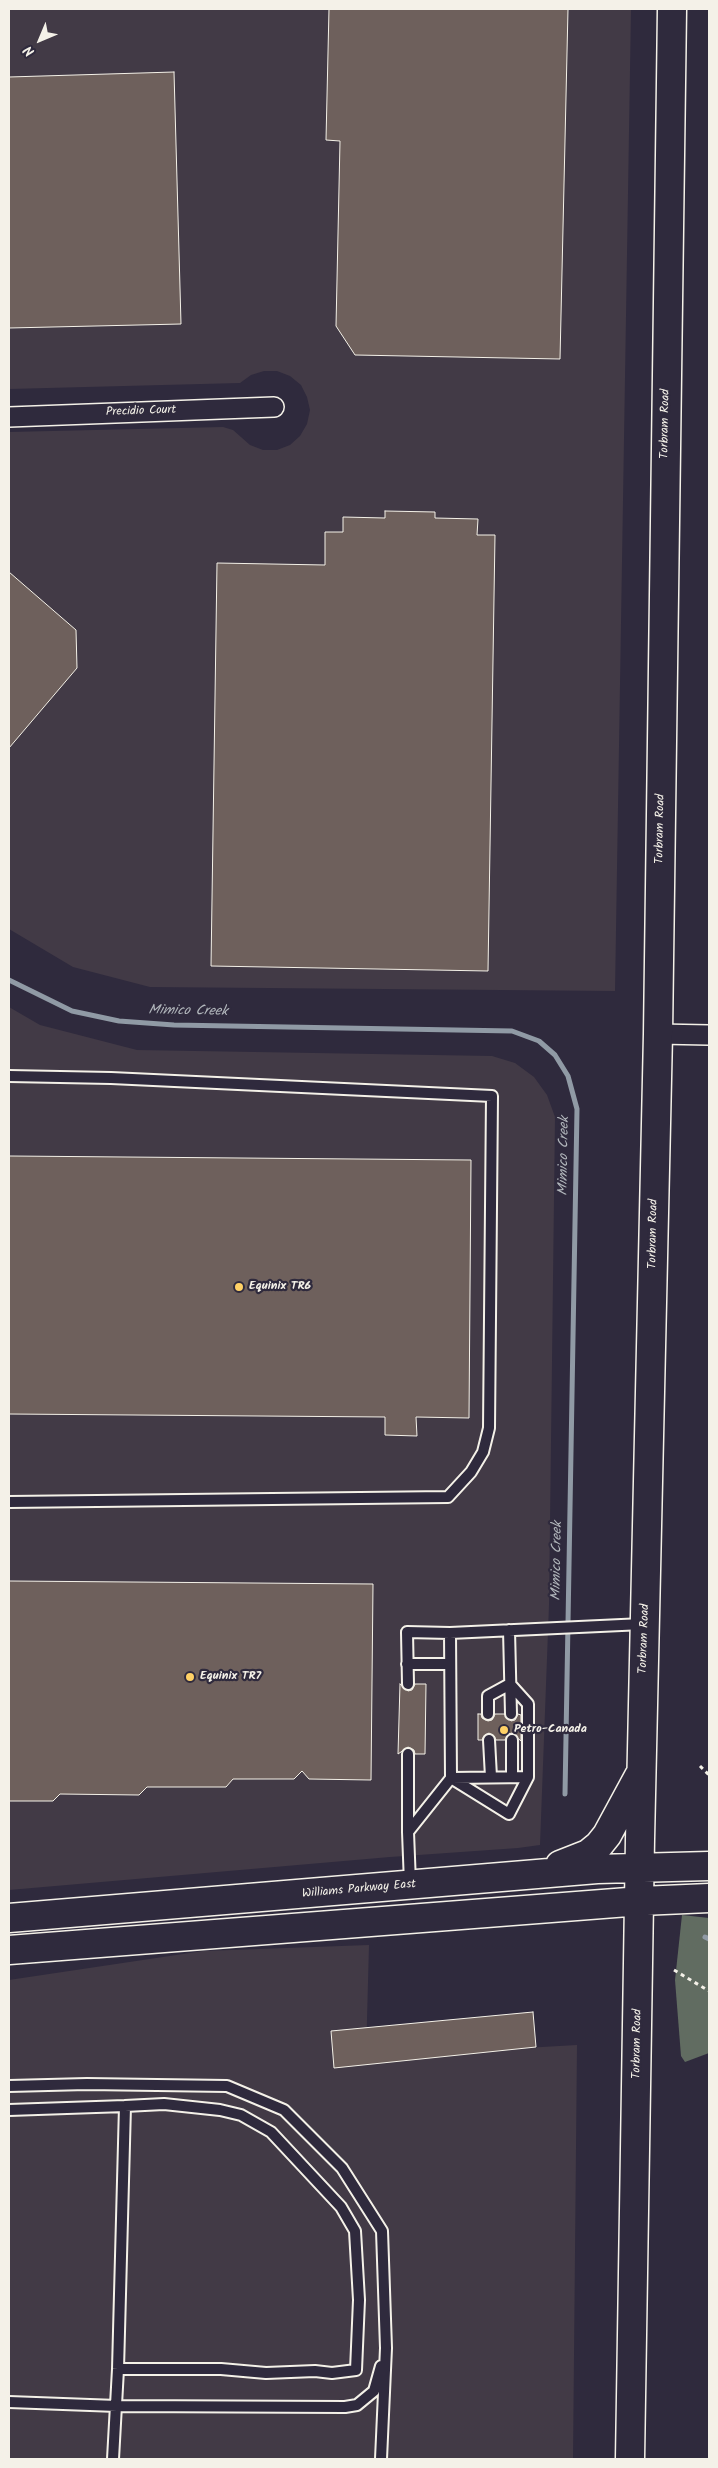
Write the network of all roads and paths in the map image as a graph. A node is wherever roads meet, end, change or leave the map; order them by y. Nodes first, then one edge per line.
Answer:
1 (672, 9) edge
2 (274, 407) dead end
3 (9, 418) edge
4 (658, 1034) junction
5 (709, 1035) edge
6 (9, 1076) edge
7 (9, 1502) edge
8 (646, 1624) junction
9 (509, 1630) junction
10 (450, 1633) junction
11 (407, 1664) junction
12 (450, 1664) junction
13 (408, 1684) dead end
14 (510, 1684) junction
15 (488, 1714) dead end
16 (511, 1714) dead end
17 (489, 1740) dead end
18 (512, 1740) dead end
19 (408, 1754) dead end
20 (700, 1766) dead end
21 (642, 1770) junction
22 (709, 1776) edge
23 (512, 1777) junction
24 (528, 1777) junction
25 (451, 1778) junction
26 (491, 1778) junction
27 (408, 1832) junction
28 (709, 1866) edge
29 (640, 1869) junction
30 (533, 1875) junction
31 (410, 1886) junction
32 (709, 1898) edge
33 (640, 1901) junction
34 (9, 1918) edge
35 (9, 1950) edge
36 (674, 1970) dead end
37 (709, 1991) edge
38 (9, 2086) edge
39 (124, 2106) junction
40 (9, 2110) edge
41 (386, 2348) junction
42 (118, 2369) junction
43 (9, 2402) edge
44 (117, 2406) junction
45 (113, 2459) edge
46 (381, 2459) edge
47 (630, 2459) edge

1 - 4 main road, Torbram Road
2 - 3 street, Precidio Court
4 - 5 street
4 - 8 main road, Torbram Road
6 - 7 lane
8 - 9 lane
8 - 21 main road, Torbram Road
9 - 10 lane
9 - 14 lane
10 - 11 lane
10 - 12 lane
11 - 12 lane
11 - 13 lane
12 - 25 lane
14 - 15 lane
14 - 16 lane
14 - 24 lane
17 - 26 lane
18 - 23 lane
19 - 27 lane
20 - 22 path
21 - 29 main road, Torbram Road
21 - 30 main road
23 - 24 lane
23 - 26 lane
24 - 25 lane
25 - 26 lane
25 - 27 lane
27 - 31 lane
28 - 29 main road, Williams Parkway East
29 - 30 main road, Williams Parkway East
29 - 33 main road, Torbram Road
30 - 31 main road, Williams Parkway East
31 - 34 main road, Williams Parkway East
32 - 33 main road
33 - 35 main road
33 - 47 main road, Torbram Road
36 - 37 path
38 - 41 lane
39 - 40 lane
39 - 42 lane
39 - 42 lane
41 - 44 lane
41 - 46 lane
42 - 44 lane
43 - 44 lane
44 - 45 lane

